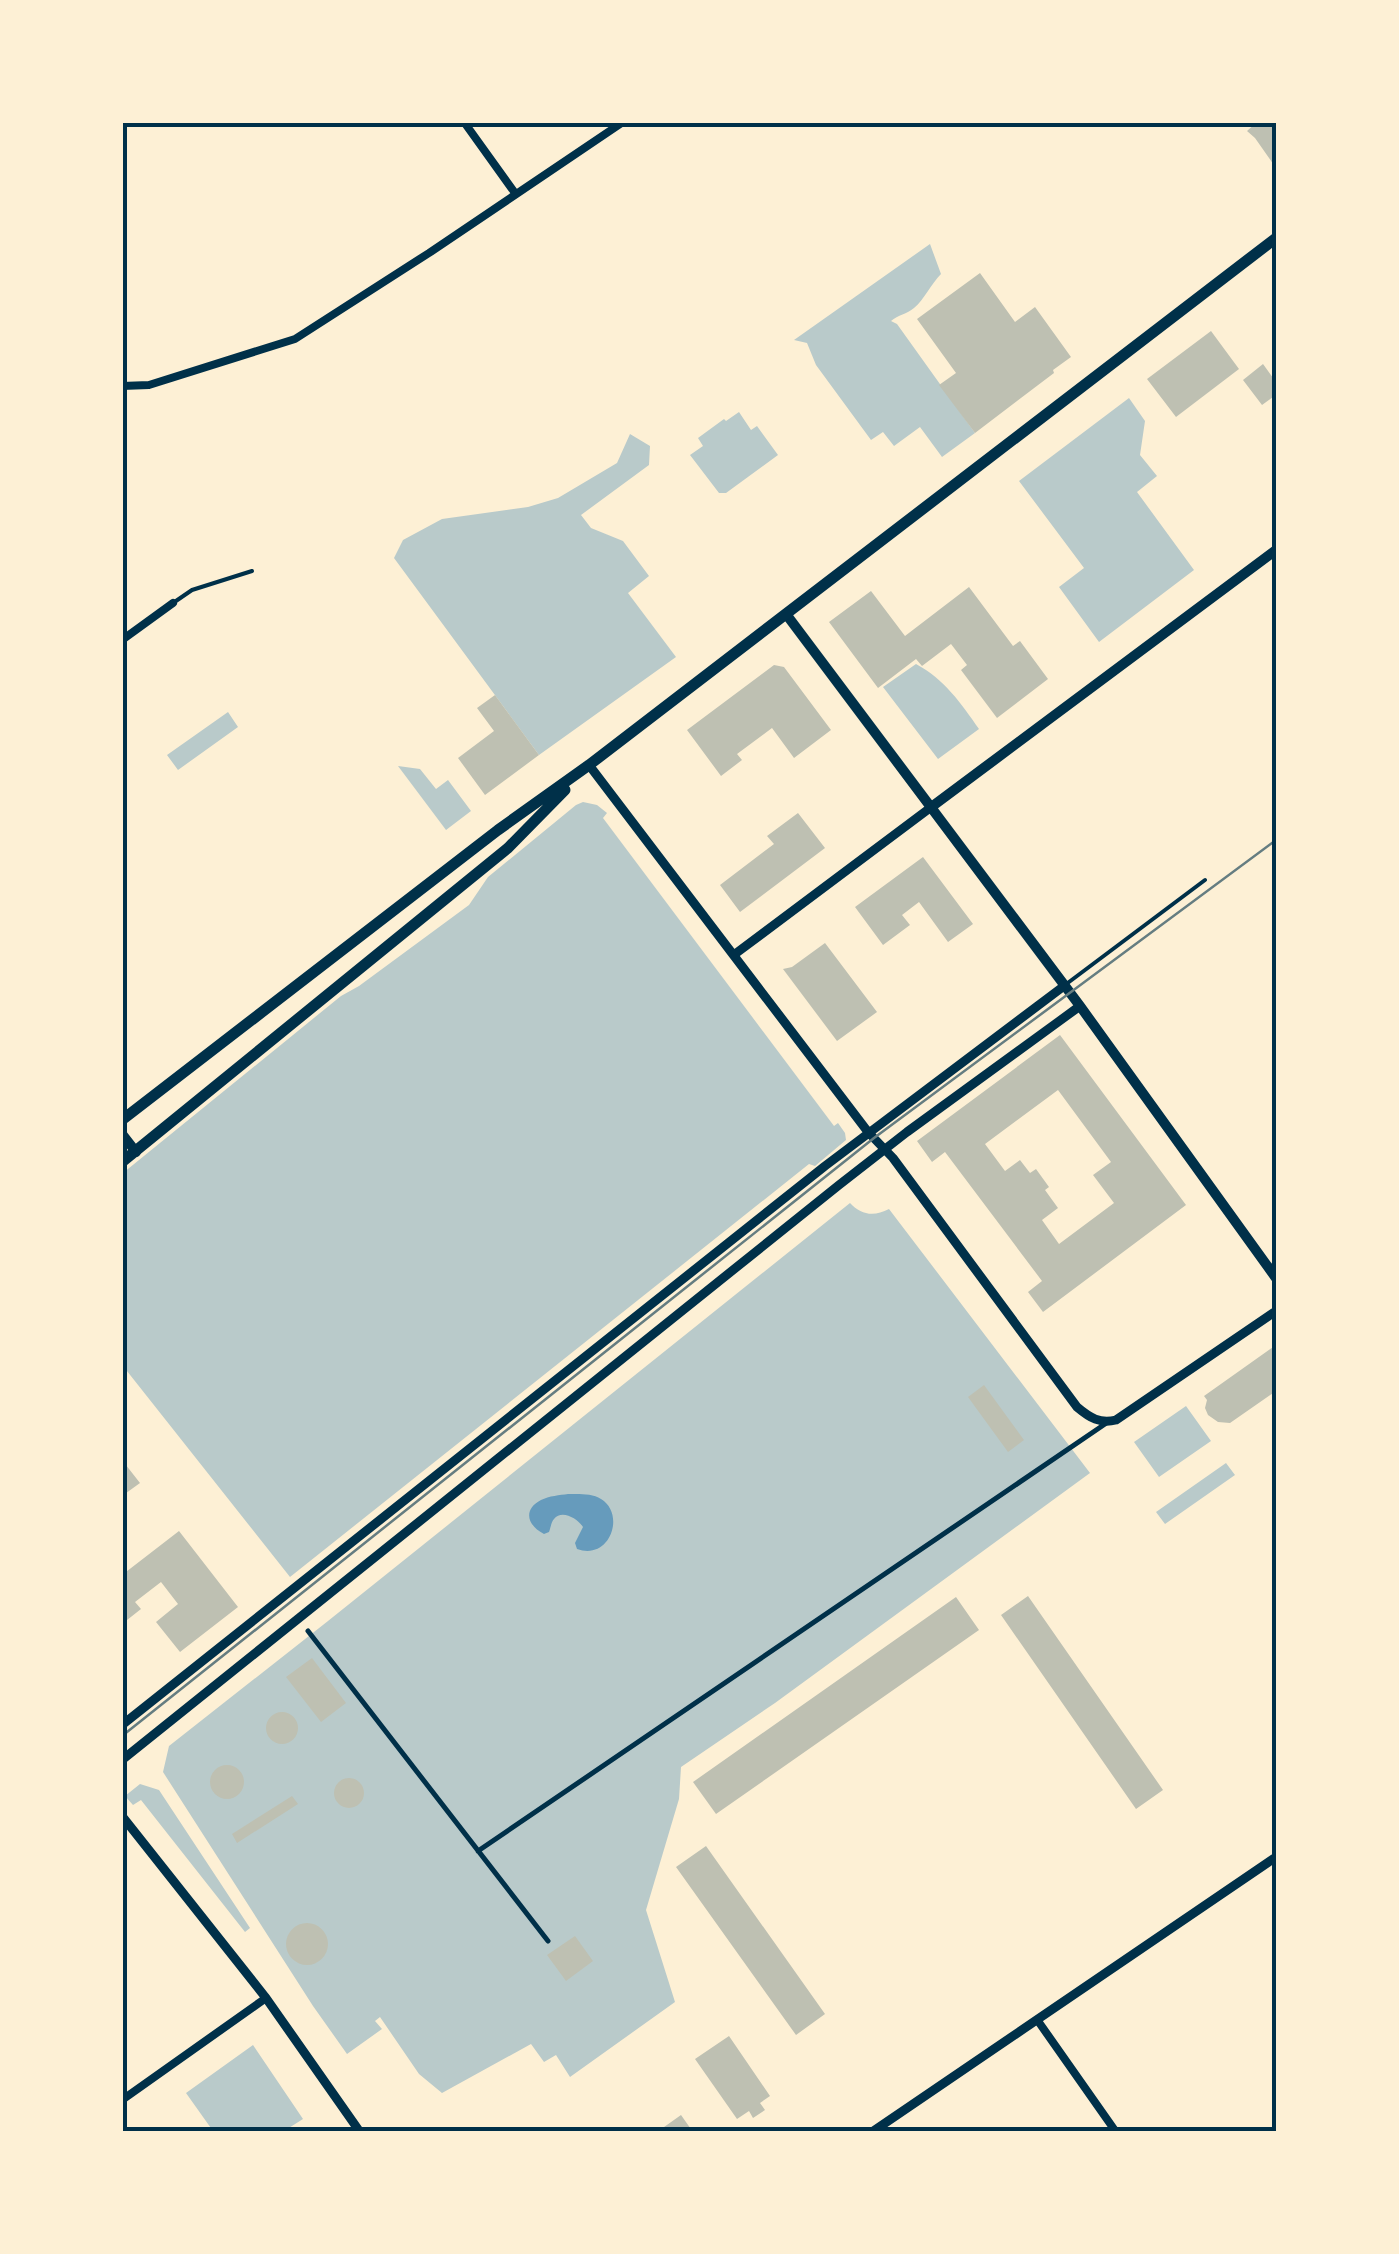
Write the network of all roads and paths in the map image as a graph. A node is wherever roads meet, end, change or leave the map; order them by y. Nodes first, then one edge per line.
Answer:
1 (464, 122) edge
2 (623, 122) edge
3 (515, 194) junction
4 (1276, 238) edge
5 (122, 386) edge
6 (1276, 550) edge
7 (252, 571) dead end
8 (172, 603) joint
9 (786, 614) junction
10 (122, 640) edge
11 (589, 765) junction
12 (930, 808) junction
13 (1205, 880) dead end
14 (735, 954) junction
15 (1064, 986) junction
16 (1080, 1006) junction
17 (122, 1120) edge
18 (868, 1132) junction
19 (122, 1134) edge
20 (885, 1149) junction
21 (136, 1152) junction
22 (122, 1162) edge
23 (1276, 1278) edge
24 (1276, 1311) edge
25 (1108, 1422) junction
26 (308, 1631) dead end
27 (122, 1725) edge
28 (122, 1760) edge
29 (122, 1816) edge
30 (478, 1851) junction
31 (1276, 1857) edge
32 (548, 1942) dead end
33 (266, 1998) junction
34 (1038, 2021) junction
35 (122, 2100) edge
36 (360, 2132) edge
37 (872, 2132) edge
38 (1116, 2132) edge

1 - 3 street
2 - 3 street
3 - 5 street
4 - 9 main road
6 - 12 main road
7 - 8 lane
8 - 10 street
9 - 11 main road
9 - 12 main road
11 - 14 street
11 - 17 main road
11 - 21 main road
12 - 14 street
12 - 15 main road
13 - 15 lane
14 - 18 street
15 - 16 main road
15 - 18 street
16 - 20 street
16 - 23 main road
18 - 20 street
18 - 27 street
19 - 21 main road
20 - 25 street
20 - 28 street
21 - 22 main road
24 - 25 street
25 - 30 street
26 - 30 street
29 - 33 street
30 - 32 street
31 - 34 street
33 - 35 street
33 - 36 street
34 - 37 street
34 - 38 street

